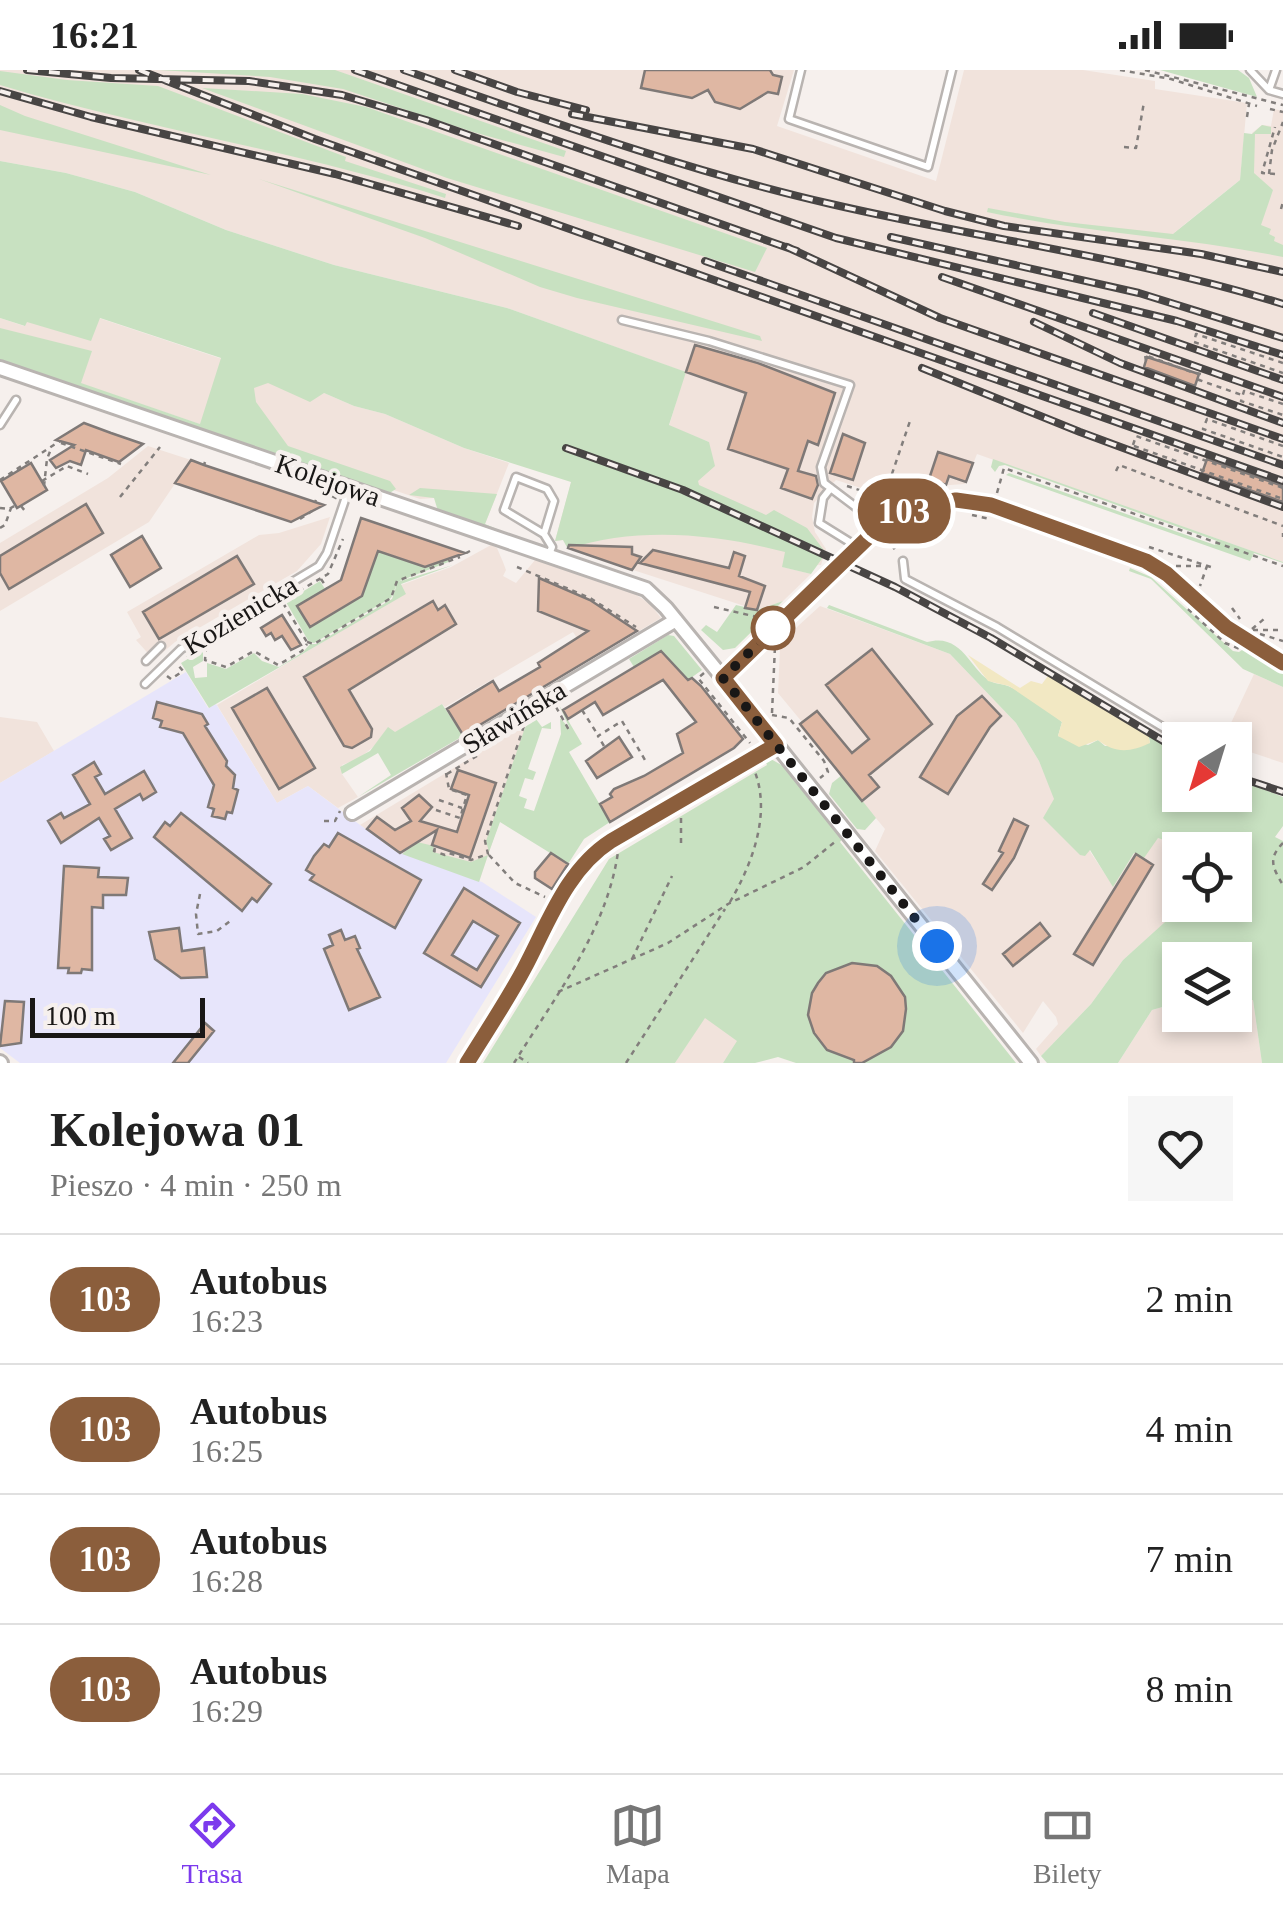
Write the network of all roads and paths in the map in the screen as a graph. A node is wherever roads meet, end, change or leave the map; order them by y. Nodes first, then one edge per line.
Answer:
1 (801, 70) edge
2 (952, 70) edge
3 (1120, 70) edge
4 (1145, 70) edge
5 (1250, 70) edge
6 (1276, 70) edge
7 (1269, 90) junction
8 (1283, 94) edge
9 (1144, 102) dead end
10 (1249, 102) junction
11 (1283, 105) edge
12 (1257, 106) dead end
13 (1270, 109) dead end
14 (1282, 112) edge
15 (1247, 117) dead end
16 (1281, 120) edge
17 (1124, 147) dead end
18 (1272, 174) dead end
19 (1283, 202) edge
20 (1281, 208) edge
21 (622, 320) dead end
22 (1146, 361) dead end
23 (1283, 362) edge
24 (0, 368) edge
25 (1283, 373) edge
26 (1242, 396) junction
27 (16, 400) dead end
28 (1283, 404) edge
29 (1283, 415) edge
30 (911, 418) dead end
31 (0, 425) edge
32 (160, 446) dead end
33 (1283, 446) edge
34 (52, 449) junction
35 (1283, 457) edge
36 (37, 458) junction
37 (121, 464) dead end
38 (1116, 471) dead end
39 (46, 472) junction
40 (88, 474) dead end
41 (0, 480) edge
42 (349, 487) junction
43 (831, 488) junction
44 (1283, 488) edge
45 (997, 493) dead end
46 (838, 494) junction
47 (120, 497) dead end
48 (884, 497) junction
49 (1283, 499) edge
50 (898, 502) dead end
51 (16, 506) junction
52 (0, 508) edge
53 (24, 512) dead end
54 (312, 512) dead end
55 (878, 514) dead end
56 (962, 514) dead end
57 (300, 519) dead end
58 (990, 520) dead end
59 (1283, 526) edge
60 (0, 528) edge
61 (877, 528) junction
62 (544, 534) junction
63 (902, 545) dead end
64 (857, 547) junction
65 (1149, 547) dead end
66 (893, 548) dead end
67 (549, 555) junction
68 (460, 557) dead end
69 (903, 561) dead end
70 (1175, 566) dead end
71 (1207, 566) junction
72 (1283, 566) edge
73 (517, 567) dead end
74 (1214, 568) dead end
75 (321, 578) dead end
76 (1200, 586) dead end
77 (327, 588) dead end
78 (1185, 606) dead end
79 (714, 607) dead end
80 (1232, 608) dead end
81 (1264, 619) dead end
82 (676, 620) junction
83 (771, 620) dead end
84 (1241, 620) dead end
85 (1283, 630) edge
86 (640, 632) dead end
87 (1250, 632) junction
88 (1283, 640) edge
89 (308, 642) junction
90 (161, 646) dead end
91 (206, 646) junction
92 (775, 646) dead end
93 (1242, 646) dead end
94 (146, 661) dead end
95 (1283, 663) edge
96 (705, 672) dead end
97 (723, 678) junction
98 (159, 682) dead end
99 (145, 684) dead end
100 (726, 697) dead end
101 (552, 701) dead end
102 (718, 703) junction
103 (582, 710) dead end
104 (1162, 726) edge
105 (569, 730) dead end
106 (522, 731) dead end
107 (598, 736) junction
108 (751, 744) dead end
109 (776, 745) junction
110 (604, 746) dead end
111 (480, 754) dead end
112 (645, 760) dead end
113 (438, 769) dead end
114 (754, 770) dead end
115 (446, 774) junction
116 (820, 778) dead end
117 (439, 800) dead end
118 (463, 808) junction
119 (349, 810) joint
120 (436, 810) dead end
121 (681, 814) dead end
122 (484, 820) dead end
123 (324, 821) dead end
124 (491, 822) junction
125 (842, 839) dead end
126 (681, 843) dead end
127 (1283, 844) edge
128 (435, 848) dead end
129 (618, 850) dead end
130 (488, 854) dead end
131 (672, 876) dead end
132 (1283, 885) edge
133 (200, 894) dead end
134 (549, 898) dead end
135 (728, 904) junction
136 (233, 919) dead end
137 (632, 960) junction
138 (558, 992) junction
139 (518, 1056) junction
140 (467, 1063) edge
141 (512, 1063) edge
142 (528, 1063) edge
143 (626, 1063) edge
144 (1031, 1063) edge

1 - 2 lane
3 - 10 path
4 - 11 path
5 - 7 lane
6 - 7 lane
7 - 8 lane
9 - 17 path
10 - 12 path
10 - 15 path
13 - 14 path
14 - 16 path
16 - 18 path
19 - 20 path
21 - 43 lane
22 - 26 path
23 - 25 path
24 - 42 street, Kolejowa
26 - 28 path
26 - 29 path
27 - 31 lane
30 - 48 path
32 - 47 path
33 - 35 path
34 - 36 path
34 - 37 path
34 - 39 path
36 - 39 path
36 - 41 path
38 - 59 path
39 - 40 path
42 - 67 street, Kolejowa
42 - 99 lane, Kozienicka
43 - 46 lane
43 - 64 lane
44 - 49 path
45 - 72 path
46 - 48 path
46 - 61 lane
48 - 50 path
48 - 55 path
51 - 52 path
51 - 53 path
51 - 60 path
54 - 57 path
56 - 58 path
61 - 64 street
61 - 95 street
62 - 62 lane
62 - 67 lane
63 - 66 path
64 - 97 street
65 - 71 path
67 - 82 street, Kolejowa
68 - 89 path
69 - 104 lane
70 - 71 path
71 - 74 path
71 - 76 path
73 - 86 path
75 - 77 path
78 - 93 path
79 - 83 path
80 - 84 path
81 - 87 path
82 - 97 street
82 - 119 street, Sławińska
85 - 87 path
87 - 88 path
89 - 91 path
89 - 91 path
90 - 94 lane
91 - 98 path
92 - 116 path
96 - 102 path
97 - 109 street
100 - 102 path
101 - 105 path
102 - 108 path
103 - 107 path
106 - 124 path
107 - 110 path
107 - 112 path
109 - 140 street
109 - 144 street
111 - 115 path
113 - 115 path
114 - 135 path
115 - 118 path
117 - 118 path
118 - 120 path
119 - 123 path
121 - 126 path
122 - 124 path
124 - 128 path
125 - 135 path
127 - 132 path
129 - 138 path
130 - 134 path
131 - 137 path
133 - 136 path
135 - 137 path
135 - 143 path
137 - 138 path
138 - 139 path
139 - 141 path
139 - 142 path

